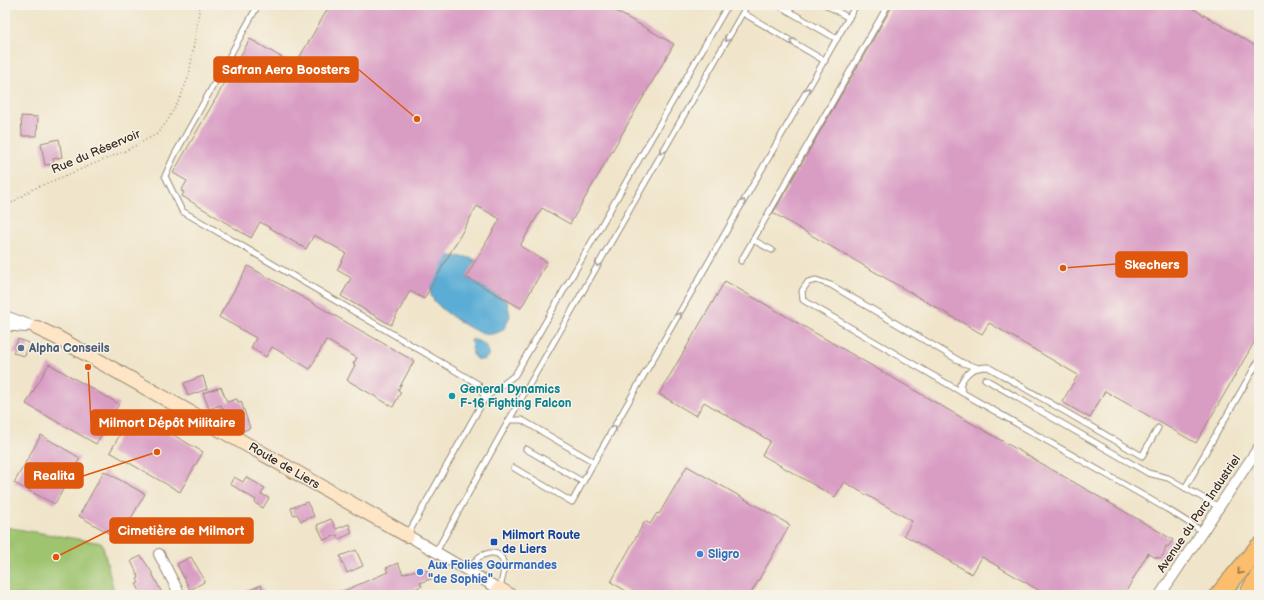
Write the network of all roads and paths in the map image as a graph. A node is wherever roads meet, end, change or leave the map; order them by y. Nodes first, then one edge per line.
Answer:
1 (200, 5) edge
2 (258, 5) edge
3 (728, 5) edge
4 (747, 5) edge
5 (778, 5) edge
6 (826, 5) edge
7 (856, 5) edge
8 (888, 5) edge
9 (743, 13) junction
10 (849, 18) junction
11 (837, 39) junction
12 (825, 60) junction
13 (5, 207) edge
14 (753, 240) junction
15 (772, 250) dead end
16 (741, 261) dead end
17 (5, 316) edge
18 (5, 325) edge
19 (37, 328) junction
20 (1259, 360) edge
21 (976, 367) junction
22 (985, 379) dead end
23 (963, 393) junction
24 (485, 398) junction
25 (509, 420) junction
26 (1158, 428) dead end
27 (1259, 447) edge
28 (526, 449) dead end
29 (594, 462) junction
30 (514, 468) dead end
31 (583, 482) junction
32 (1185, 488) junction
33 (1219, 507) junction
34 (1202, 531) junction
35 (407, 535) junction
36 (1259, 547) edge
37 (436, 552) junction
38 (159, 554) dead end
39 (469, 572) junction
40 (1259, 576) edge
41 (504, 592) edge
42 (180, 595) edge
43 (1160, 595) edge
44 (1219, 595) edge
45 (1248, 595) edge

1 - 13 path, Rue du Réservoir
2 - 24 lane
3 - 24 lane
4 - 9 lane
5 - 11 lane
6 - 10 lane
7 - 10 lane
8 - 14 lane
12 -> 9 lane
9 -> 25 lane
10 - 11 lane
11 - 12 lane
29 -> 12 lane
14 - 15 lane
14 - 16 lane
17 - 19 street, Route de Liers
18 - 19 street, Route de Liers
19 - 35 street, Route de Liers
20 - 32 lane
21 - 23 lane
21 - 23 lane
21 - 26 lane
22 - 32 lane
23 - 34 lane
24 - 35 lane
25 - 29 lane
25 - 37 lane
27 - 33 street, Avenue du Parc Industriel
28 - 31 lane
29 - 31 lane
30 - 31 lane
32 - 33 lane
33 - 34 street, Avenue du Parc Industriel
34 - 43 street, Avenue du Parc Industriel
35 - 37 street, Route de Liers
36 -> 44 highway
37 - 39 street, Route de Liers
38 - 42 street
39 - 41 street, Route de Liers
39 - 41 lane
40 - 45 highway

